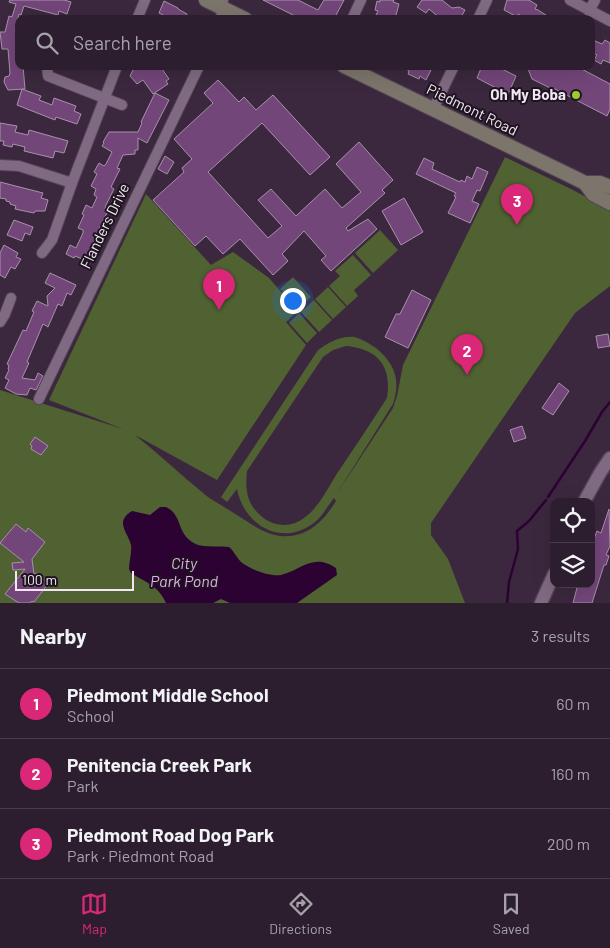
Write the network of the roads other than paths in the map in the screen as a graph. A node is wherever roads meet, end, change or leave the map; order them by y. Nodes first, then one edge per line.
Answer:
1 (145, 0) edge
2 (206, 0) edge
3 (361, 0) edge
4 (487, 0) edge
5 (570, 0) edge
6 (595, 0) edge
7 (222, 9) edge
8 (590, 11) junction
9 (139, 15) edge
10 (236, 15) edge
11 (354, 15) edge
12 (480, 15) edge
13 (610, 21) edge
14 (47, 70) edge
15 (116, 70) edge
16 (197, 70) edge
17 (352, 70) edge
18 (452, 70) edge
19 (104, 98) junction
20 (122, 104) dead end
21 (433, 109) junction
22 (0, 165) edge
23 (72, 183) junction
24 (585, 183) junction
25 (610, 187) edge
26 (610, 203) edge
27 (42, 253) dead end
28 (11, 298) dead end
29 (0, 322) edge
30 (39, 399) dead end
31 (610, 458) edge
32 (586, 498) edge
33 (550, 583) edge
34 (541, 603) edge

1 - 9 street
2 - 7 main road
3 - 11 street
4 - 12 street
5 - 8 street
6 - 8 street
7 - 10 main road
8 - 13 street
14 - 19 street
15 - 19 street
16 - 30 street, Flanders Drive
17 - 21 main road, Piedmont Road
18 - 21 street
19 - 20 street
19 - 23 street
21 - 24 main road, Piedmont Road
22 - 23 street
23 - 27 street
24 - 25 main road, Piedmont Road
24 - 26 main road, Piedmont Road
28 - 29 street
31 - 32 street
33 - 34 street

